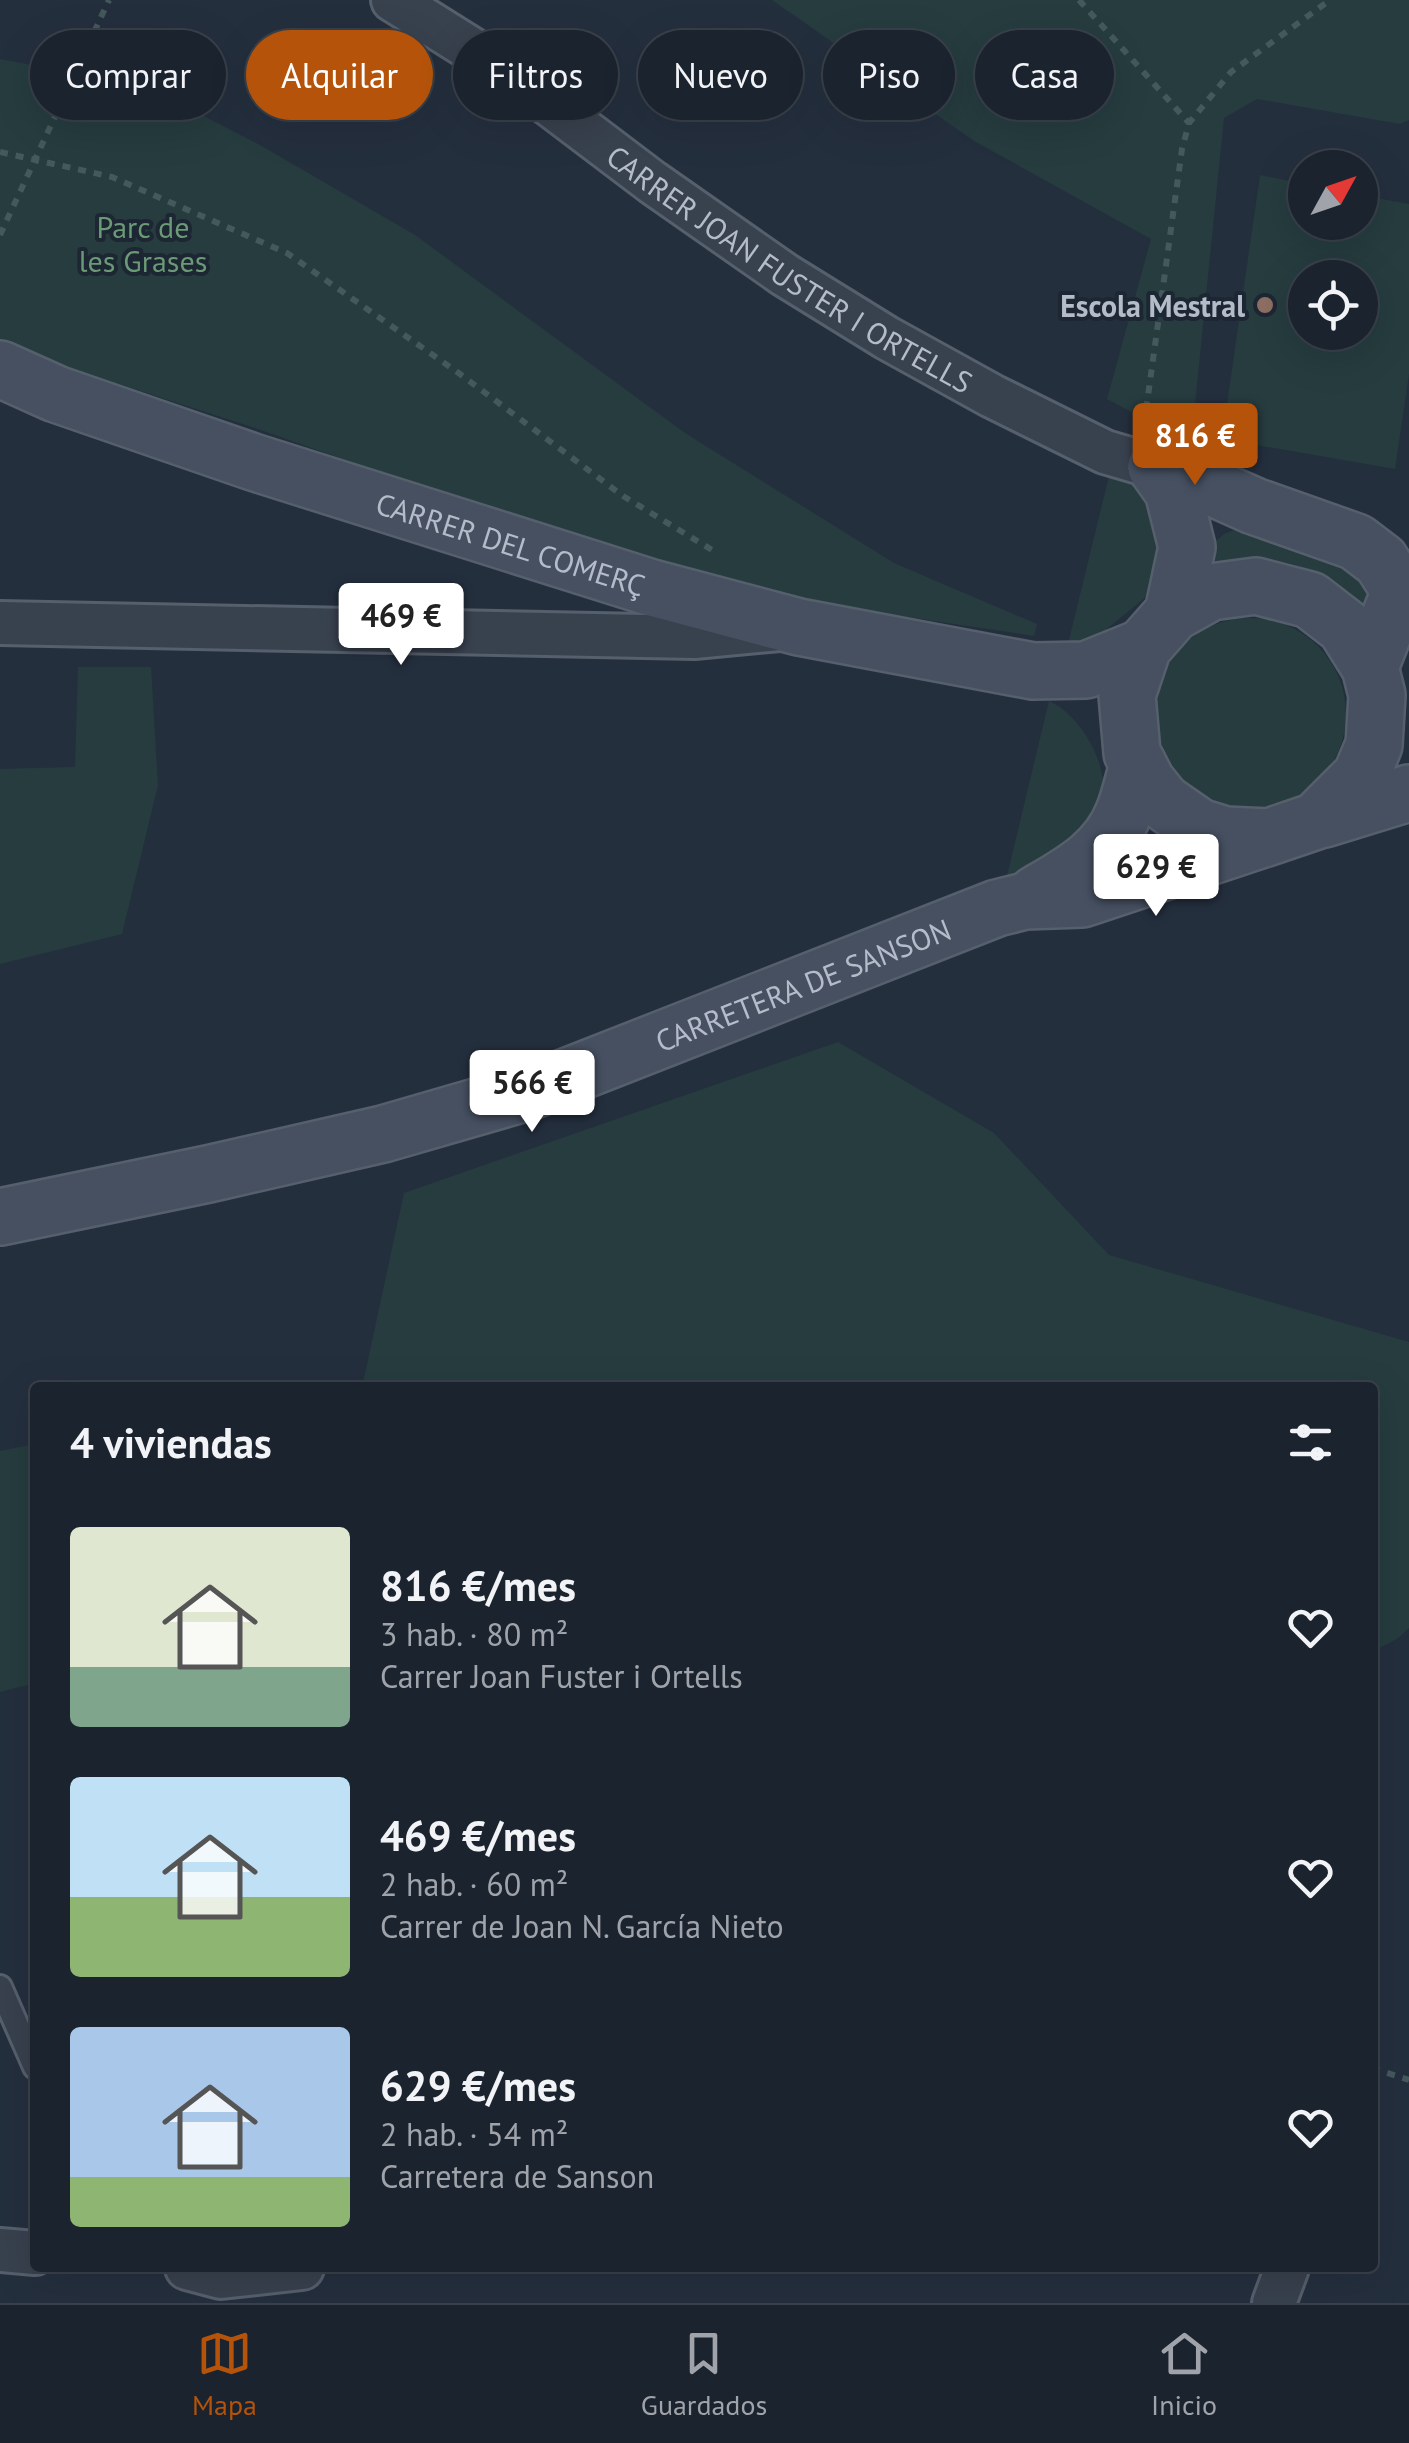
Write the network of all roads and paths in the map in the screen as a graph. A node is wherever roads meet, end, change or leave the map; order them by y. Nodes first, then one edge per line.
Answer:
1 (109, 0) edge
2 (394, 0) edge
3 (1079, 0) edge
4 (1330, 0) edge
5 (1189, 123) junction
6 (0, 152) edge
7 (36, 160) junction
8 (0, 235) edge
9 (0, 370) edge
10 (1156, 468) junction
11 (1254, 506) junction
12 (1188, 547) junction
13 (732, 562) dead end
14 (1405, 589) edge
15 (0, 624) edge
16 (798, 626) junction
17 (1158, 630) junction
18 (1033, 670) junction
19 (1385, 692) edge
20 (1135, 759) junction
21 (1409, 793) edge
22 (1292, 829) junction
23 (1025, 901) junction
24 (0, 1217) edge
25 (0, 1987) edge
26 (30, 2056) edge
27 (1378, 2070) edge
28 (1409, 2080) edge
29 (0, 2250) edge
30 (30, 2253) edge
31 (201, 2272) edge
32 (270, 2272) edge
33 (1285, 2272) edge
34 (1274, 2303) edge

1 - 7 path
2 - 10 street, CARRER JOAN FUSTER I ORTELLS
3 - 5 path
4 - 5 path
5 - 10 path
6 - 7 path
7 - 8 path
7 - 13 path
9 - 16 street, CARRER DEL COMERÇ
10 - 11 street
10 - 12 street
11 - 12 street
11 - 14 street
12 - 17 street
14 - 19 street
15 - 16 street
16 - 18 street, CARRER DEL COMERÇ
17 - 18 street, CARRER DEL COMERÇ
17 - 19 street
17 - 20 street
18 - 20 street, CARRER DEL COMERÇ
19 - 22 street
20 - 22 street
20 - 23 street
21 - 22 street
22 - 23 street
23 - 24 street, CARRETERA DE SANSON
25 - 26 lane
27 - 28 path
29 - 30 street
31 - 32 street
33 - 34 street

